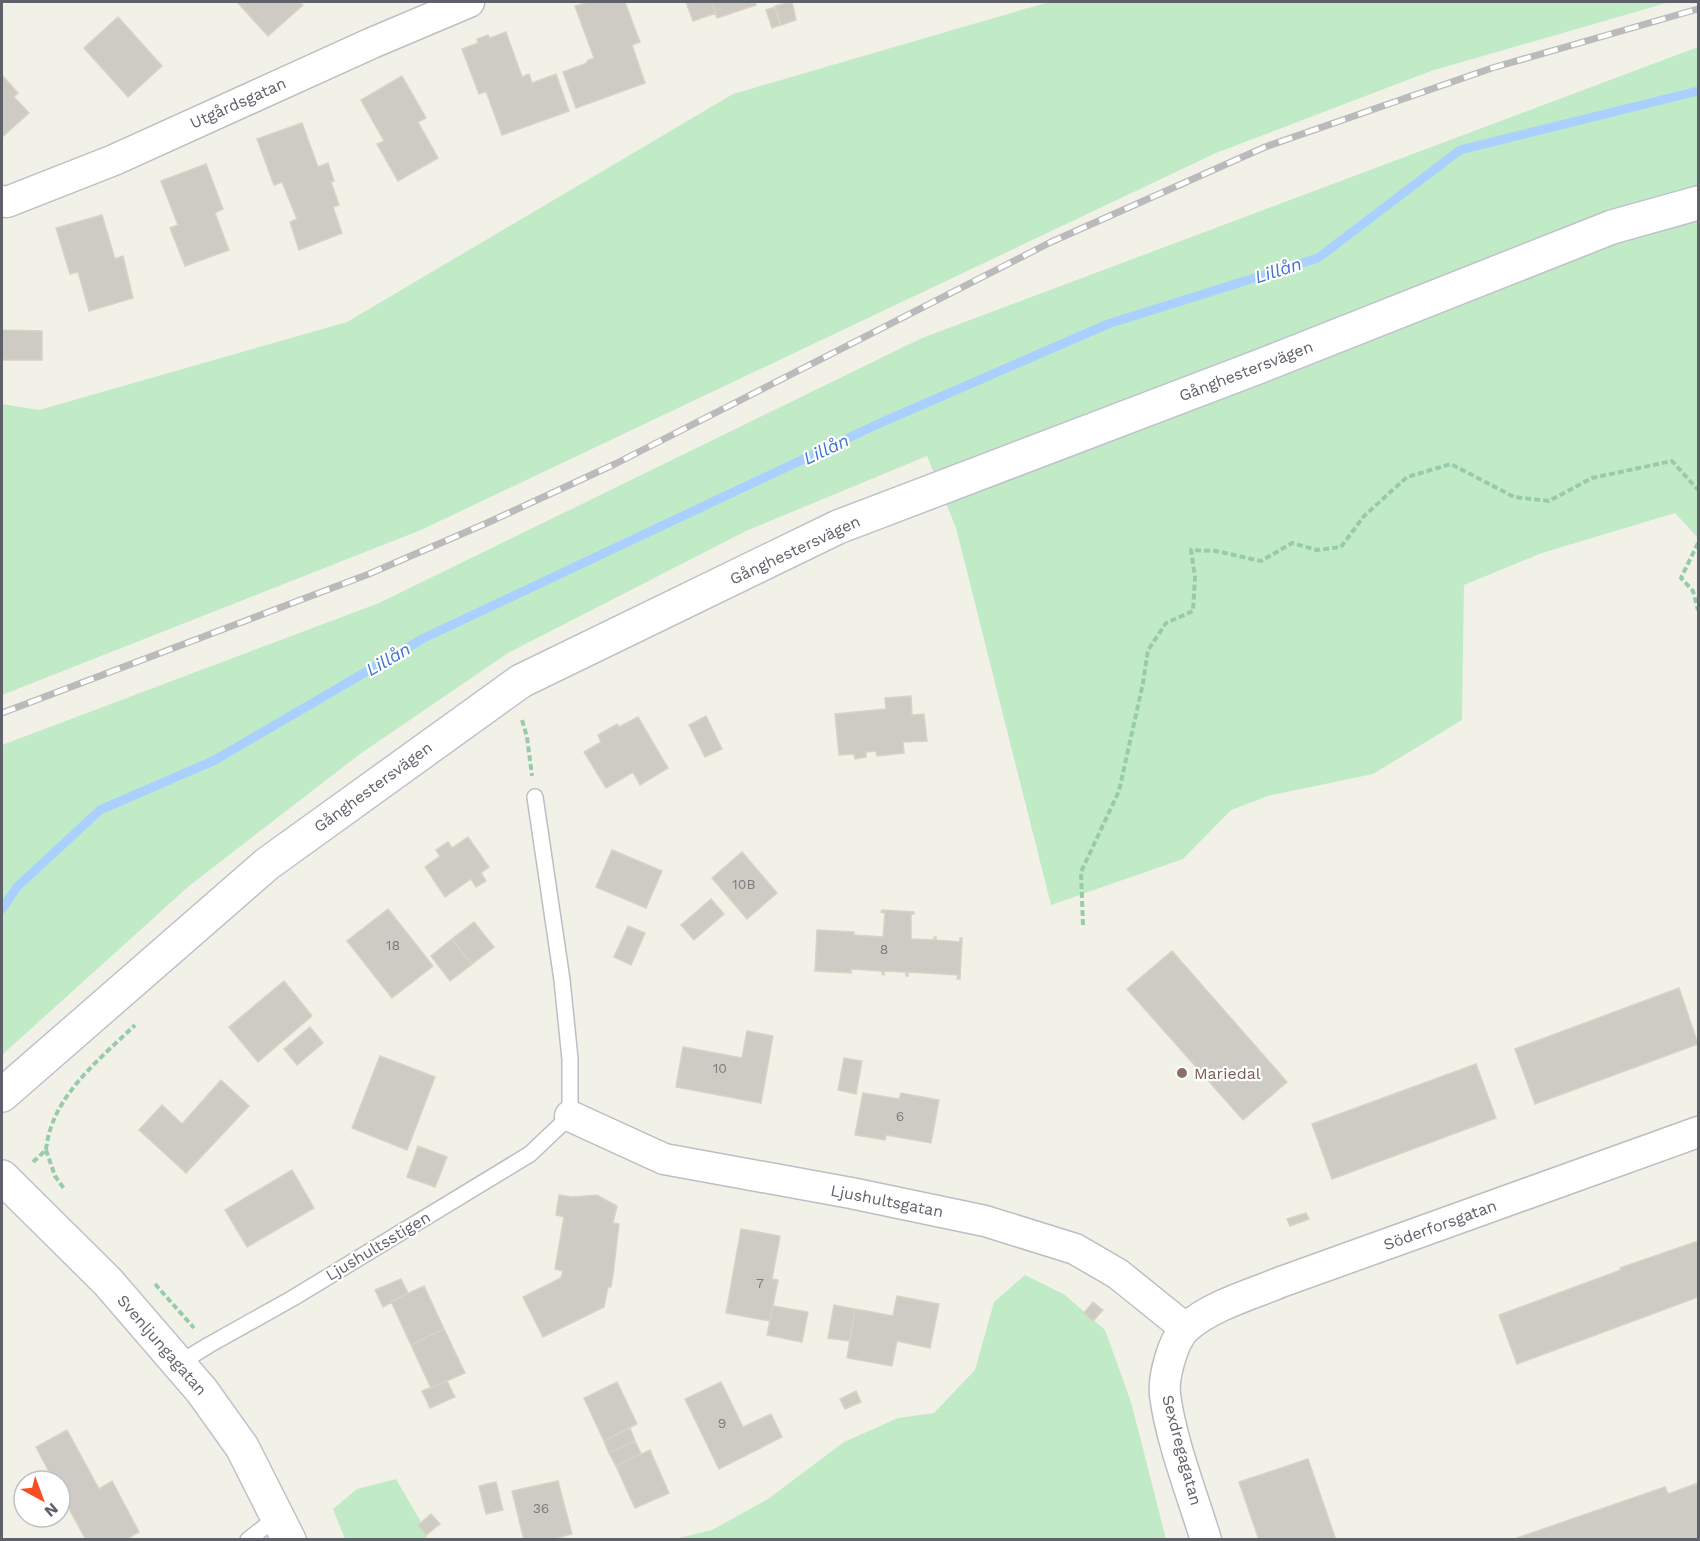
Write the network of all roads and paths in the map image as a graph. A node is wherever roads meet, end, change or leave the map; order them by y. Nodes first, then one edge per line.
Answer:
1 (469, 2) edge
2 (4, 201) edge
3 (1698, 203) edge
4 (1698, 490) edge
5 (1698, 543) edge
6 (1698, 610) edge
7 (532, 715) dead end
8 (522, 720) junction
9 (513, 727) dead end
10 (535, 797) joint
11 (1083, 925) dead end
12 (138, 1023) dead end
13 (2, 1095) edge
14 (570, 1116) junction
15 (1698, 1132) edge
16 (4, 1180) edge
17 (1185, 1328) junction
18 (178, 1364) junction
19 (283, 1528) edge
20 (248, 1539) edge
21 (1206, 1539) edge

1 - 2 street, Utgårdsgatan
3 - 13 street, Gånghestersvägen
4 - 11 path
5 - 6 path
7 - 8 path
8 - 9 path
8 - 10 path
10 - 14 lane
12 - 16 path
14 - 17 street, Ljushultsgatan
14 - 18 lane, Ljushultsstigen
15 - 17 street, Söderforsgatan
16 - 18 street, Svenljungagatan
17 - 21 street, Sexdregagatan
18 - 19 street, Svenljungagatan
19 - 20 lane

